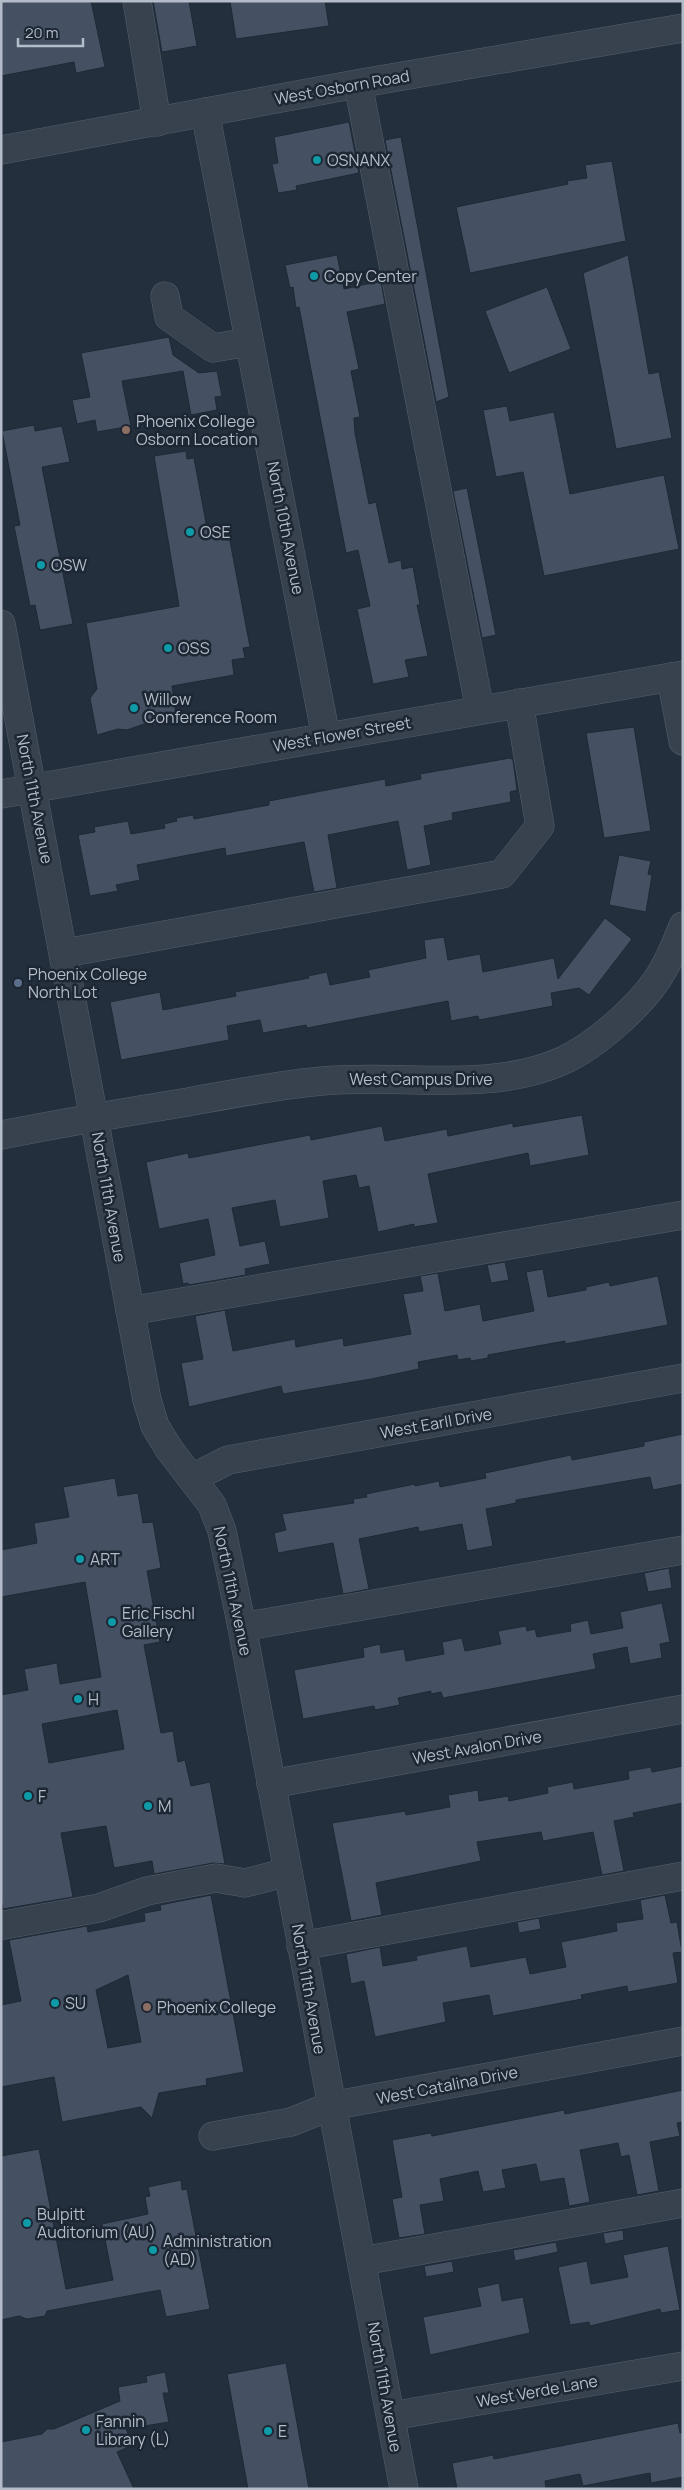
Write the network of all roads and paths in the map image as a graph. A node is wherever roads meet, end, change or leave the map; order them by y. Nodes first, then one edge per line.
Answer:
1 (137, 1) edge
2 (683, 28) edge
3 (358, 84) junction
4 (204, 112) junction
5 (157, 122) junction
6 (1, 150) edge
7 (165, 296) dead end
8 (249, 342) junction
9 (1, 624) edge
10 (677, 676) edge
11 (519, 703) junction
12 (480, 710) junction
13 (326, 737) junction
14 (683, 741) edge
15 (32, 788) junction
16 (1, 794) edge
17 (683, 926) edge
18 (65, 953) junction
19 (95, 1118) junction
20 (1, 1135) edge
21 (683, 1215) edge
22 (130, 1311) junction
23 (683, 1378) edge
24 (193, 1478) junction
25 (683, 1550) edge
26 (242, 1627) junction
27 (683, 1709) edge
28 (271, 1784) junction
29 (288, 1872) junction
30 (683, 1876) edge
31 (4, 1925) dead end
32 (301, 1946) junction
33 (683, 2041) edge
34 (331, 2106) junction
35 (213, 2136) dead end
36 (683, 2203) edge
37 (362, 2261) junction
38 (683, 2366) edge
39 (391, 2416) junction
40 (404, 2489) edge

1 - 5 street
2 - 3 street, West Osborn Road
3 - 4 street, West Osborn Road
3 - 12 street
4 - 5 street, West Osborn Road
4 - 8 street, North 10th Avenue
5 - 6 street, West Osborn Road
7 - 8 street
8 - 13 street, North 10th Avenue
9 - 15 street, North 11th Avenue
10 - 11 street, West Flower Street
10 - 14 street
11 - 12 street, West Flower Street
11 - 18 street
12 - 13 street, West Flower Street
13 - 15 street, West Flower Street
15 - 16 street, West Flower Street
15 - 18 street, North 11th Avenue
17 - 19 street, West Campus Drive
18 - 19 street, North 11th Avenue
19 - 20 street, West Campus Drive
19 - 22 street, North 11th Avenue
21 - 22 street
22 - 24 street, North 11th Avenue
23 - 24 street, West Earll Drive
24 - 26 street, North 11th Avenue
25 - 26 street
26 - 28 street, North 11th Avenue
27 - 28 street, West Avalon Drive
28 - 29 street, North 11th Avenue
29 - 31 street
29 - 32 street, North 11th Avenue
30 - 32 street
32 - 34 street, North 11th Avenue
33 - 34 street, West Catalina Drive
34 - 35 street, West Catalina Drive
34 - 37 street, North 11th Avenue
36 - 37 street
37 - 39 street, North 11th Avenue
38 - 39 street, West Verde Lane
39 - 40 street, North 11th Avenue

